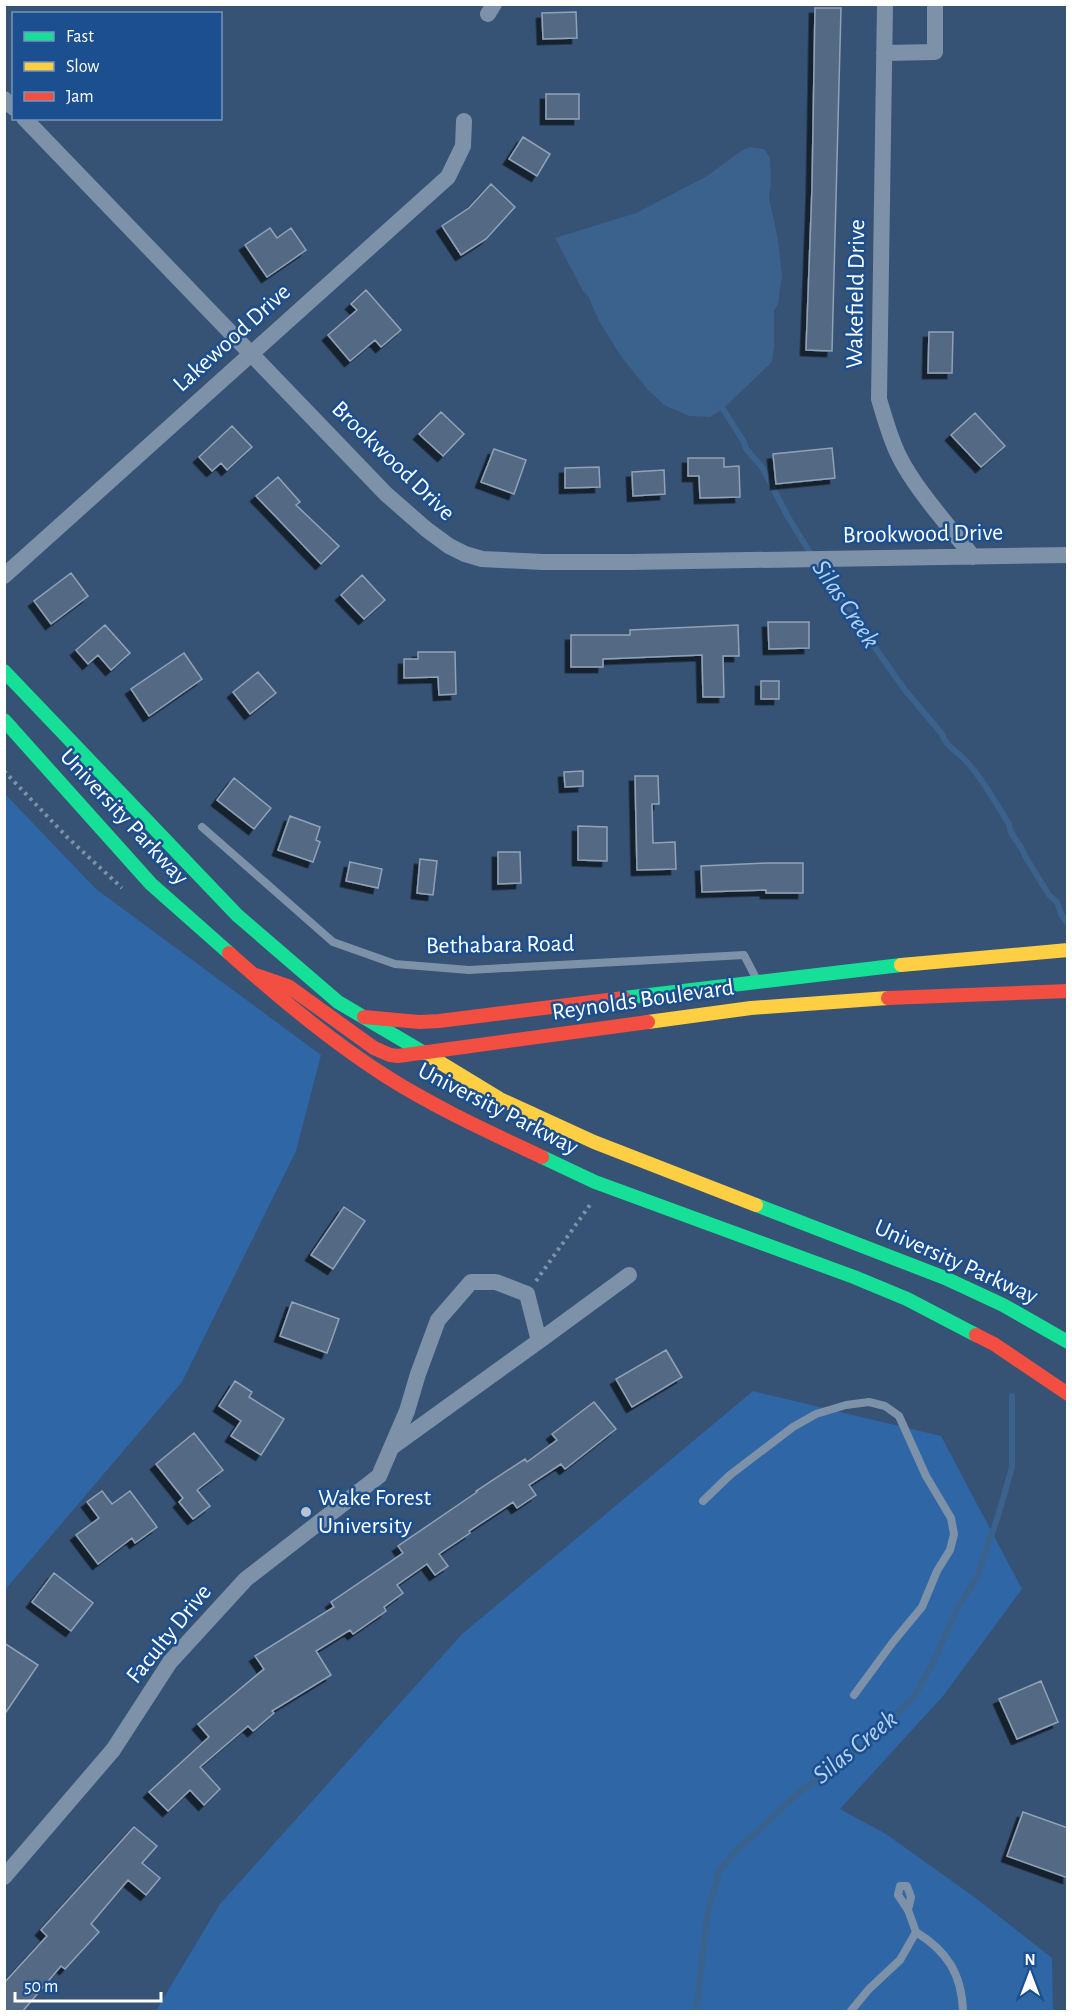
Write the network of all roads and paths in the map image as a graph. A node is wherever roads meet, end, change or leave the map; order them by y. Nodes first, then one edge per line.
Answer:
1 (885, 4) edge
2 (935, 4) edge
3 (884, 53) junction
4 (26, 120) edge
5 (464, 121) dead end
6 (251, 354) junction
7 (1068, 555) edge
8 (973, 557) junction
9 (4, 576) edge
10 (4, 671) edge
11 (4, 720) edge
12 (202, 827) dead end
13 (1068, 950) edge
14 (249, 972) junction
15 (758, 981) junction
16 (1068, 991) edge
17 (364, 1017) junction
18 (420, 1052) junction
19 (597, 1195) dead end
20 (629, 1275) dead end
21 (527, 1294) junction
22 (539, 1341) junction
23 (1068, 1342) edge
24 (1068, 1394) edge
25 (392, 1447) junction
26 (703, 1501) dead end
27 (854, 1695) dead end
28 (4, 1876) edge
29 (908, 1910) dead end
30 (916, 1932) junction
31 (850, 2012) edge
32 (963, 2012) edge

1 - 3 street, Wakefield Drive
2 - 3 street
3 - 8 street, Wakefield Drive
4 - 6 street, Brookwood Drive
5 - 6 street, Lakewood Drive
6 - 8 street, Brookwood Drive
6 - 9 street, Lakewood Drive
7 - 8 street, Brookwood Drive
10 - 17 main road, University Parkway
11 - 14 main road, University Parkway
12 - 15 lane, Bethabara Road
13 - 15 main road, Reynolds Boulevard
14 - 18 main road, Reynolds Boulevard
14 - 24 main road, University Parkway
15 - 17 main road, Reynolds Boulevard
16 - 18 main road, Reynolds Boulevard
17 - 18 main road, University Parkway
18 - 23 main road, University Parkway
19 - 21 path
20 - 22 street
21 - 22 street
21 - 25 street, Faculty Drive
22 - 25 street
25 - 28 street, Faculty Drive
26 - 27 lane
29 - 30 lane
30 - 31 lane
30 - 32 lane

